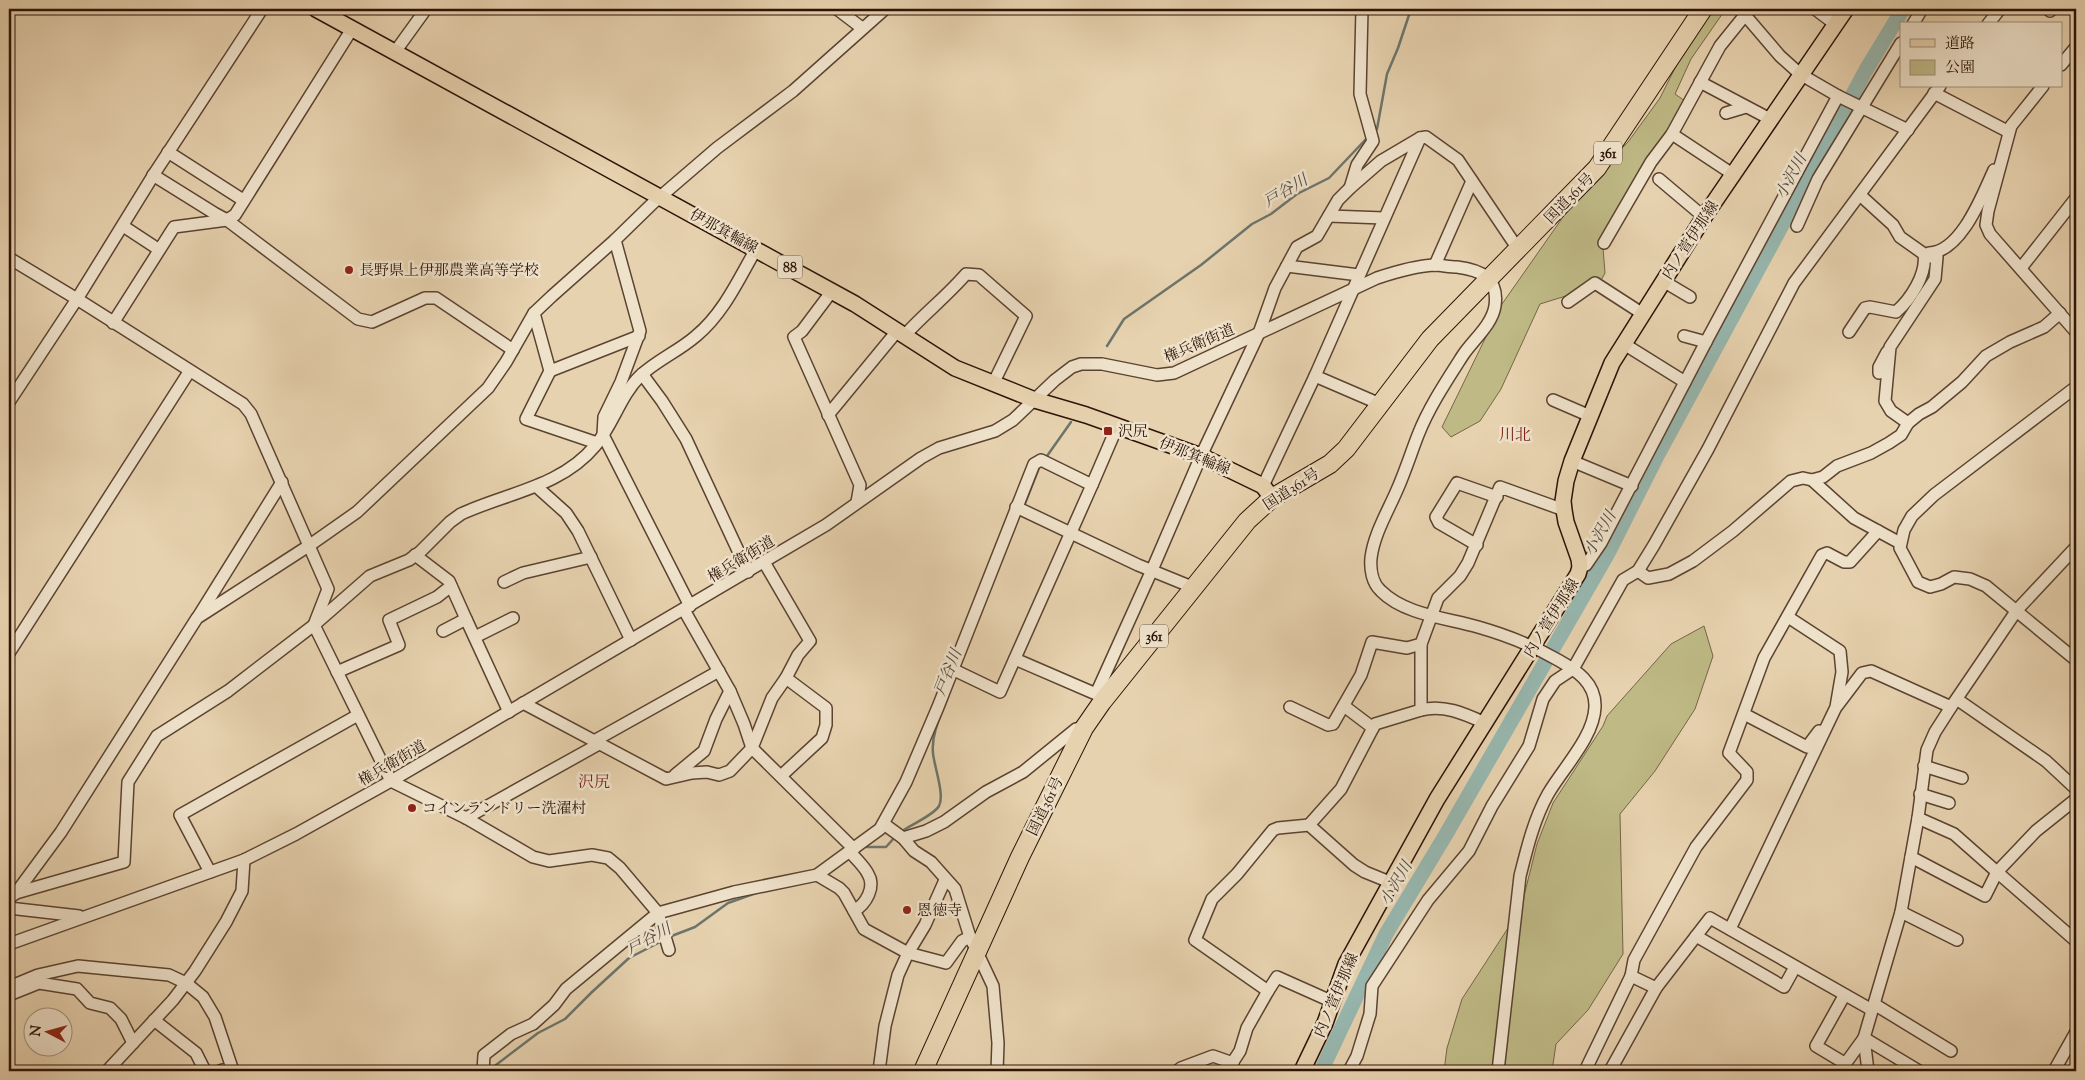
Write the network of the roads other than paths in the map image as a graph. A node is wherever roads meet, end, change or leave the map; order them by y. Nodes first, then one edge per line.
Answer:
1 (262, 9) edge
2 (316, 9) edge
3 (426, 9) edge
4 (837, 9) edge
5 (885, 9) edge
6 (1362, 9) edge
7 (1703, 9) edge
8 (1815, 9) edge
9 (1846, 9) edge
10 (1922, 9) edge
11 (2000, 9) edge
12 (1746, 12) edge
13 (1914, 22) edge
14 (1990, 22) edge
15 (1835, 24) junction
16 (862, 28) junction
17 (352, 29) junction
18 (1900, 45) edge
19 (2076, 47) edge
20 (395, 52) junction
21 (2062, 64) edge
22 (1800, 74) junction
23 (1700, 82) junction
24 (2041, 88) edge
25 (1937, 90) edge
26 (1840, 96) junction
27 (1746, 106) junction
28 (1863, 107) junction
29 (1726, 114) dead end
30 (1770, 119) junction
31 (1908, 130) junction
32 (2009, 132) junction
33 (1672, 134) junction
34 (1420, 138) junction
35 (168, 152) junction
36 (2002, 157) junction
37 (1734, 174) junction
38 (153, 175) junction
39 (1659, 179) dead end
40 (1472, 181) junction
41 (1350, 188) junction
42 (1860, 195) junction
43 (661, 196) junction
44 (2076, 198) edge
45 (243, 200) junction
46 (1329, 216) junction
47 (1704, 217) junction
48 (1384, 218) junction
49 (227, 220) junction
50 (123, 226) junction
51 (1797, 226) dead end
52 (615, 240) junction
53 (1604, 243) dead end
54 (158, 249) junction
55 (756, 249) junction
56 (1518, 250) junction
57 (1925, 255) junction
58 (9, 258) edge
59 (1435, 265) junction
60 (1287, 266) junction
61 (2021, 268) junction
62 (1359, 275) junction
63 (1490, 279) junction
64 (1663, 281) junction
65 (832, 291) junction
66 (1352, 291) junction
67 (1690, 297) dead end
68 (77, 299) junction
69 (1568, 302) dead end
70 (534, 313) junction
71 (2060, 313) junction
72 (1643, 314) junction
73 (113, 323) junction
74 (902, 332) junction
75 (1849, 332) dead end
76 (2076, 332) edge
77 (1259, 333) junction
78 (639, 336) junction
79 (1684, 336) dead end
80 (1706, 342) junction
81 (1624, 344) junction
82 (1890, 347) junction
83 (513, 350) junction
84 (550, 371) junction
85 (189, 372) junction
86 (1879, 373) dead end
87 (642, 374) junction
88 (1315, 376) junction
89 (1685, 382) junction
90 (993, 384) junction
91 (2076, 387) edge
92 (1035, 400) junction
93 (1553, 400) dead end
94 (9, 402) edge
95 (1380, 404) junction
96 (828, 415) junction
97 (1590, 416) junction
98 (1908, 423) junction
99 (1117, 427) junction
100 (600, 439) junction
101 (1202, 456) junction
102 (1572, 461) junction
103 (1812, 480) junction
104 (282, 482) junction
105 (1092, 485) junction
106 (1632, 486) junction
107 (537, 487) junction
108 (1268, 492) junction
109 (1497, 497) junction
110 (857, 502) junction
111 (1020, 508) junction
112 (1564, 510) junction
113 (1878, 531) junction
114 (1071, 532) junction
115 (1900, 543) junction
116 (310, 545) junction
117 (1477, 545) junction
118 (2076, 547) edge
119 (415, 555) junction
120 (591, 557) junction
121 (764, 562) junction
122 (1580, 567) junction
123 (1152, 570) junction
124 (748, 572) junction
125 (1638, 572) junction
126 (504, 582) dead end
127 (451, 586) junction
128 (1192, 587) junction
129 (687, 608) junction
130 (2017, 610) junction
131 (1432, 616) junction
132 (1788, 617) junction
133 (197, 618) junction
134 (513, 618) dead end
135 (466, 619) junction
136 (314, 625) junction
137 (443, 631) dead end
138 (474, 637) junction
139 (631, 640) junction
140 (1420, 644) junction
141 (1535, 647) junction
142 (9, 653) edge
143 (1015, 659) junction
144 (2076, 660) edge
145 (1569, 666) junction
146 (956, 670) junction
147 (719, 671) junction
148 (337, 672) junction
149 (786, 678) junction
150 (730, 691) junction
151 (1099, 698) junction
152 (1954, 703) junction
153 (523, 704) junction
154 (1344, 706) junction
155 (1290, 707) dead end
156 (1836, 707) junction
157 (1421, 710) junction
158 (508, 712) junction
159 (1744, 714) junction
160 (358, 715) junction
161 (1485, 723) junction
162 (1084, 728) junction
163 (1373, 728) junction
164 (1825, 729) junction
165 (596, 742) junction
166 (752, 748) junction
167 (1924, 766) junction
168 (781, 776) junction
169 (672, 778) junction
170 (1962, 778) dead end
171 (391, 781) junction
172 (2076, 789) edge
173 (1920, 794) junction
174 (2076, 799) edge
175 (1949, 803) dead end
176 (466, 818) junction
177 (1918, 818) junction
178 (884, 824) junction
179 (1309, 825) junction
180 (900, 835) junction
181 (852, 851) junction
182 (1911, 857) junction
183 (244, 860) junction
184 (210, 872) junction
185 (1997, 872) junction
186 (817, 875) junction
187 (946, 880) junction
188 (1392, 883) junction
189 (12, 896) edge
190 (9, 908) edge
191 (854, 911) junction
192 (1900, 912) junction
193 (658, 913) junction
194 (80, 917) junction
195 (1730, 928) junction
196 (1696, 936) junction
197 (1957, 940) dead end
198 (667, 941) dead end
199 (2076, 942) edge
200 (9, 944) edge
201 (973, 944) junction
202 (908, 953) junction
203 (1795, 967) junction
204 (1631, 976) junction
205 (186, 983) junction
206 (9, 987) edge
207 (1656, 988) junction
208 (1268, 991) junction
209 (9, 995) edge
210 (1844, 996) junction
211 (1332, 1002) junction
212 (1873, 1007) junction
213 (154, 1020) junction
214 (2076, 1032) edge
215 (1864, 1038) junction
216 (133, 1042) junction
217 (1951, 1051) dead end
218 (1230, 1067) edge
219 (1843, 1068) edge
220 (107, 1071) edge
221 (205, 1071) edge
222 (225, 1071) edge
223 (483, 1071) edge
224 (879, 1071) edge
225 (922, 1071) edge
226 (997, 1071) edge
227 (1178, 1071) edge
228 (1302, 1071) edge
229 (1349, 1071) edge
230 (1498, 1071) edge
231 (1585, 1071) edge
232 (1610, 1071) edge
233 (1868, 1071) edge
234 (1919, 1071) edge
235 (2054, 1071) edge

1 - 35 street
2 - 17 main road, 伊那箕輪線 / 88
3 - 20 street
4 - 16 street
5 - 16 street
6 - 41 street
7 - 56 highway, 国道361号 / 361
8 - 15 street
9 - 15 main road, 内ノ萱伊那線
10 - 13 street
11 - 14 street
12 - 22 street
12 - 23 street
15 - 22 main road, 内ノ萱伊那線
16 - 43 street
17 - 20 main road, 伊那箕輪線 / 88
17 - 45 street
18 - 28 street
19 - 21 street
20 - 43 main road, 伊那箕輪線 / 88
22 - 26 street
22 - 30 main road, 内ノ萱伊那線
23 - 27 street
23 - 33 street
24 - 32 street
25 - 31 street
25 - 32 street
26 - 28 street
26 - 80 street
27 - 29 street
27 - 30 street
28 - 31 street
28 - 51 street
30 - 37 main road, 内ノ萱伊那線
31 - 42 street
32 - 36 street
33 - 37 street
33 - 53 street
34 - 40 street
34 - 41 street
34 - 48 street
35 - 38 street
35 - 45 street
36 - 57 street
36 - 61 street
37 - 47 main road, 内ノ萱伊那線
38 - 49 street
38 - 50 street
39 - 47 street
40 - 56 street
40 - 59 street
41 - 46 street
42 - 57 street
42 - 125 street
43 - 52 street
43 - 55 main road, 伊那箕輪線 / 88
44 - 61 street
45 - 49 street
46 - 48 street
46 - 60 street
47 - 64 main road, 内ノ萱伊那線
48 - 62 street
49 - 54 street
49 - 83 street
50 - 54 street
50 - 68 street
52 - 70 street
52 - 78 street
54 - 73 street
55 - 65 main road, 伊那箕輪線 / 88
55 - 87 street
56 - 63 highway, 国道361号 / 361
57 - 75 street
57 - 82 street
58 - 68 street
59 - 63 street, 権兵衛街道
59 - 66 street, 権兵衛街道
60 - 62 street
60 - 77 street
61 - 71 street
62 - 66 street
63 - 95 highway, 国道361号 / 361
63 - 131 street
64 - 67 street
64 - 72 main road, 内ノ萱伊那線
65 - 74 main road, 伊那箕輪線 / 88
65 - 96 street
66 - 77 street, 権兵衛街道
66 - 88 street
68 - 73 street
68 - 94 street
69 - 72 street
70 - 83 street
70 - 84 street
71 - 76 street
71 - 98 street
72 - 81 main road, 内ノ萱伊那線
73 - 85 street
74 - 90 main road, 伊那箕輪線 / 88
74 - 90 street
74 - 96 street
77 - 92 street, 権兵衛街道
77 - 101 street
78 - 84 street
78 - 100 street
79 - 80 street
80 - 89 street
81 - 89 street
81 - 97 main road, 内ノ萱伊那線
82 - 86 street
82 - 98 street
83 - 116 street
84 - 100 street
85 - 104 street
85 - 142 street
87 - 100 street
87 - 124 street
88 - 95 street
88 - 108 street
89 - 106 street
90 - 92 main road, 伊那箕輪線 / 88
91 - 115 street
92 - 99 main road, 伊那箕輪線 / 88
92 - 110 street, 権兵衛街道
93 - 97 street
95 - 108 highway, 国道361号 / 361
96 - 110 street
97 - 102 main road, 内ノ萱伊那線
98 - 103 street
99 - 101 main road, 伊那箕輪線 / 88
99 - 105 street
100 - 107 street
100 - 129 street
101 - 108 main road, 伊那箕輪線 / 88
101 - 123 street
102 - 106 street
102 - 112 main road, 内ノ萱伊那線
103 - 113 street
103 - 125 street
104 - 116 street
104 - 133 street
105 - 111 street
105 - 114 street
106 - 122 street
107 - 119 street
107 - 120 street
108 - 128 highway, 国道361号 / 361
109 - 112 street
109 - 117 street
109 - 117 street
110 - 121 street, 権兵衛街道
111 - 114 street
111 - 146 street
112 - 122 main road, 内ノ萱伊那線
113 - 115 street
113 - 132 street
114 - 123 street
114 - 143 street
115 - 130 street
116 - 133 street
116 - 136 street
117 - 131 street
118 - 130 street
119 - 127 street
119 - 136 street
120 - 126 street
120 - 139 street
121 - 124 street, 権兵衛街道
121 - 149 street
122 - 141 main road, 内ノ萱伊那線
123 - 128 street
123 - 151 street
124 - 129 street, 権兵衛街道
125 - 145 street
127 - 135 street
127 - 148 street
128 - 151 highway, 国道361号 / 361
129 - 139 street, 権兵衛街道
129 - 147 street
130 - 144 street
130 - 152 street
131 - 140 street
131 - 141 street
132 - 156 street
132 - 159 street
133 - 189 street
134 - 138 street
135 - 137 street
135 - 138 street
136 - 148 street
136 - 189 street
138 - 158 street
139 - 153 street, 権兵衛街道
140 - 154 street
140 - 157 street
141 - 145 street
141 - 161 main road, 内ノ萱伊那線
143 - 146 street
143 - 151 street
145 - 229 street
145 - 230 street
146 - 178 street
147 - 150 street
147 - 165 street
148 - 160 street
149 - 166 street
149 - 168 street
150 - 166 street
150 - 169 street
151 - 162 highway, 国道361号 / 361
152 - 156 street
152 - 167 street
152 - 172 street
153 - 158 street, 権兵衛街道
153 - 165 street
154 - 155 street
154 - 163 street
156 - 164 street
157 - 161 street
157 - 163 street
158 - 171 street, 権兵衛街道
159 - 164 street
159 - 204 street
160 - 171 street
160 - 184 street
161 - 188 main road, 内ノ萱伊那線
162 - 180 street
162 - 201 highway, 国道361号 / 361
163 - 179 street
164 - 195 street
165 - 169 street
165 - 176 street
166 - 168 street
166 - 169 street
167 - 170 street
167 - 173 street
168 - 181 street
171 - 176 street
171 - 183 street, 権兵衛街道
173 - 175 street
173 - 177 street
174 - 185 street
176 - 193 street
177 - 182 street
177 - 185 street
178 - 180 street
178 - 181 street
179 - 188 street
179 - 208 street
180 - 187 street
181 - 186 street
181 - 191 street
182 - 185 street
182 - 192 street
183 - 184 street, 権兵衛街道
183 - 205 street
184 - 194 street, 権兵衛街道
185 - 199 street
186 - 191 street
186 - 193 street
187 - 201 street
187 - 202 street
188 - 211 main road, 内ノ萱伊那線
190 - 194 street
191 - 202 street
192 - 197 street
192 - 212 street
193 - 198 street
193 - 223 street
194 - 200 street, 権兵衛街道
195 - 196 street
195 - 203 street
196 - 203 street
196 - 207 street
201 - 202 street
201 - 225 highway, 国道361号 / 361
201 - 226 street
202 - 224 street
203 - 210 street
204 - 207 street
204 - 231 street
205 - 206 street
205 - 213 street
205 - 222 street
207 - 232 street
208 - 211 street
208 - 218 street
209 - 216 street
210 - 212 street
210 - 219 street
211 - 228 main road, 内ノ萱伊那線
212 - 215 street
212 - 217 street
213 - 216 street
213 - 221 street
214 - 235 street
215 - 219 street
215 - 233 street
215 - 234 street
216 - 220 street
218 - 227 street

